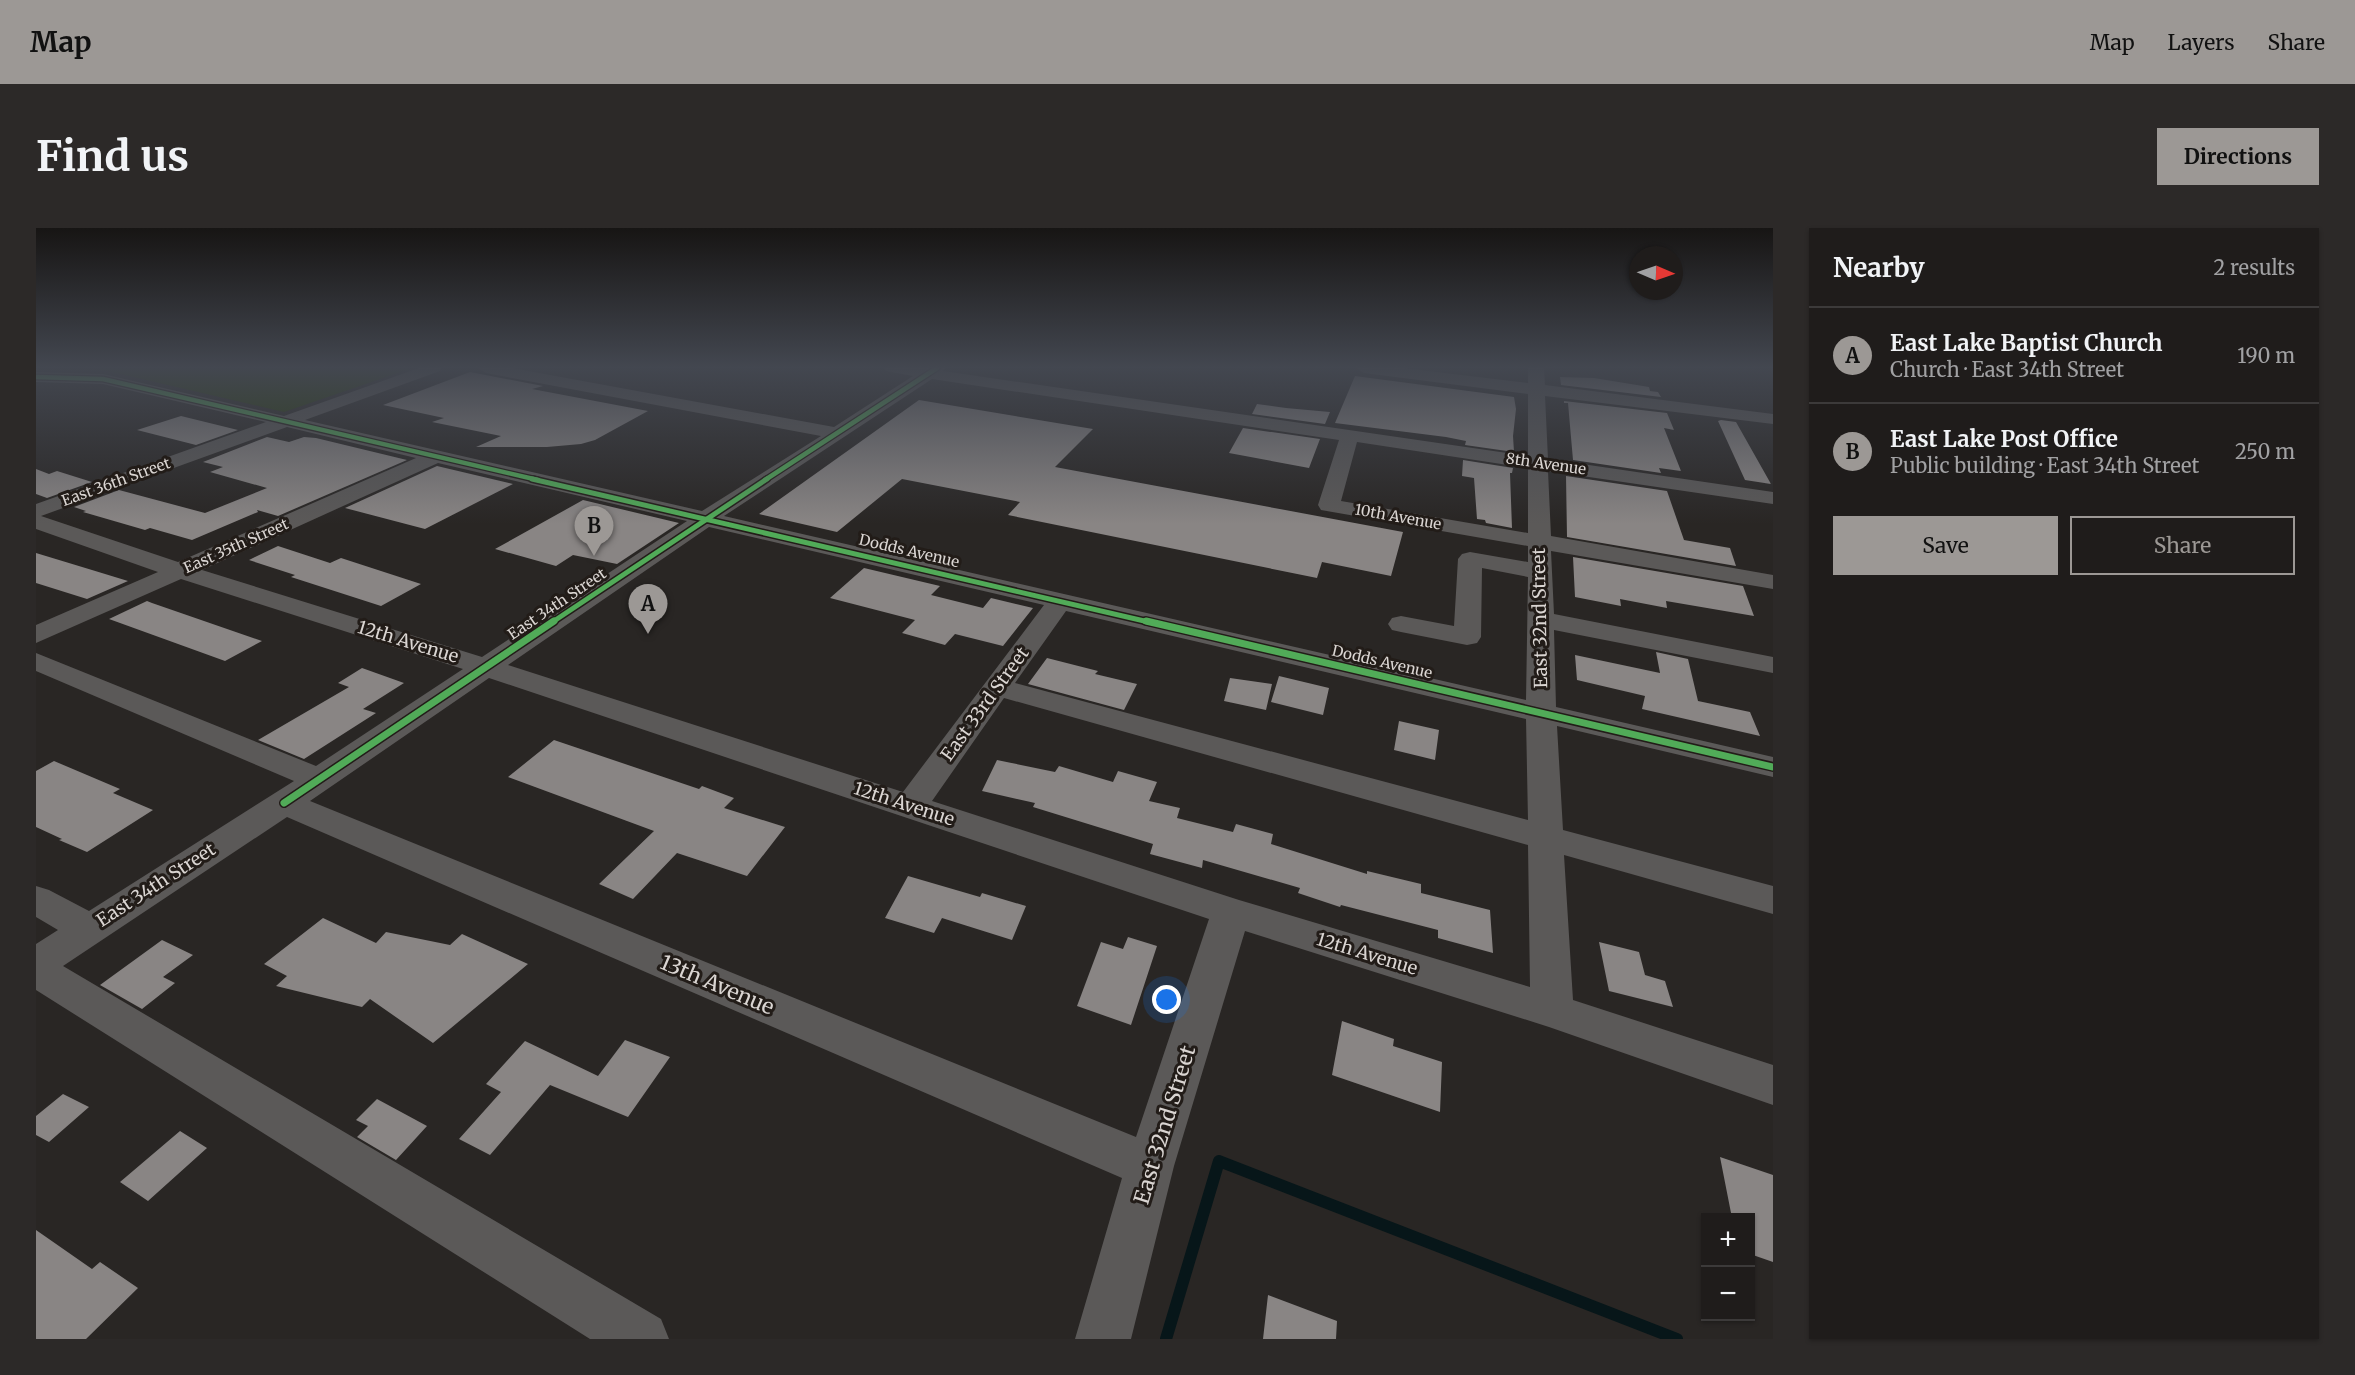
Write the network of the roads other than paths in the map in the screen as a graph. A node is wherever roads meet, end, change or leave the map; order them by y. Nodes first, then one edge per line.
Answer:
1 (281, 420) edge
2 (289, 420) edge
3 (766, 420) edge
4 (857, 420) edge
5 (1251, 420) edge
6 (1536, 420) edge
7 (286, 421) junction
8 (837, 433) junction
9 (1350, 435) junction
10 (437, 456) junction
11 (1537, 463) junction
12 (1773, 498) edge
13 (36, 511) edge
14 (707, 518) junction
15 (36, 522) edge
16 (1539, 556) junction
17 (180, 570) junction
18 (1773, 582) edge
19 (1773, 596) edge
20 (1060, 601) junction
21 (1541, 619) junction
22 (1401, 624) dead end
23 (36, 635) edge
24 (36, 661) edge
25 (1773, 665) edge
26 (488, 668) junction
27 (997, 687) junction
28 (1541, 713) junction
29 (1773, 767) edge
30 (319, 779) junction
31 (284, 803) junction
32 (911, 806) junction
33 (1546, 839) junction
34 (36, 900) edge
35 (1773, 900) edge
36 (1231, 912) junction
37 (88, 928) junction
38 (36, 964) edge
39 (36, 970) edge
40 (1552, 1011) junction
41 (1773, 1085) edge
42 (1150, 1166) junction
43 (640, 1339) edge
44 (1103, 1339) edge

1 - 7 street, Dodds Avenue
2 - 7 street, East 36th Street
3 - 8 street
4 - 8 street, East 34th Street
5 - 9 street, 8th Avenue
6 - 11 street, East 32nd Street
7 - 10 street, Dodds Avenue
7 - 13 street, East 36th Street
8 - 14 street, East 34th Street
9 - 11 street, 8th Avenue
9 - 16 street, 10th Avenue
10 - 14 street, Dodds Avenue
10 - 17 street, East 35th Street
11 - 12 street, 8th Avenue
11 - 16 street, East 32nd Street
14 - 20 street, Dodds Avenue
14 - 26 street, East 34th Street
15 - 17 street, 12th Avenue
16 - 18 street
16 - 19 street, 10th Avenue
16 - 21 street, East 32nd Street
16 - 22 street
17 - 23 street, East 35th Street
17 - 26 street, 12th Avenue
20 - 27 street, East 33rd Street
20 - 28 street, Dodds Avenue
21 - 25 street
21 - 28 street, East 32nd Street
24 - 30 street
26 - 30 street, East 34th Street
26 - 32 street, 12th Avenue
27 - 32 street, East 33rd Street
27 - 33 street
28 - 29 street, Dodds Avenue
28 - 33 street, East 32nd Street
30 - 31 street, East 34th Street
31 - 37 street, East 34th Street
31 - 42 street, 13th Avenue
32 - 36 street, 12th Avenue
33 - 35 street
33 - 40 street, East 32nd Street
34 - 37 street
36 - 40 street, 12th Avenue
36 - 42 street, East 32nd Street
37 - 38 street, East 34th Street
39 - 43 street
40 - 41 street, 12th Avenue
42 - 44 street, East 32nd Street

